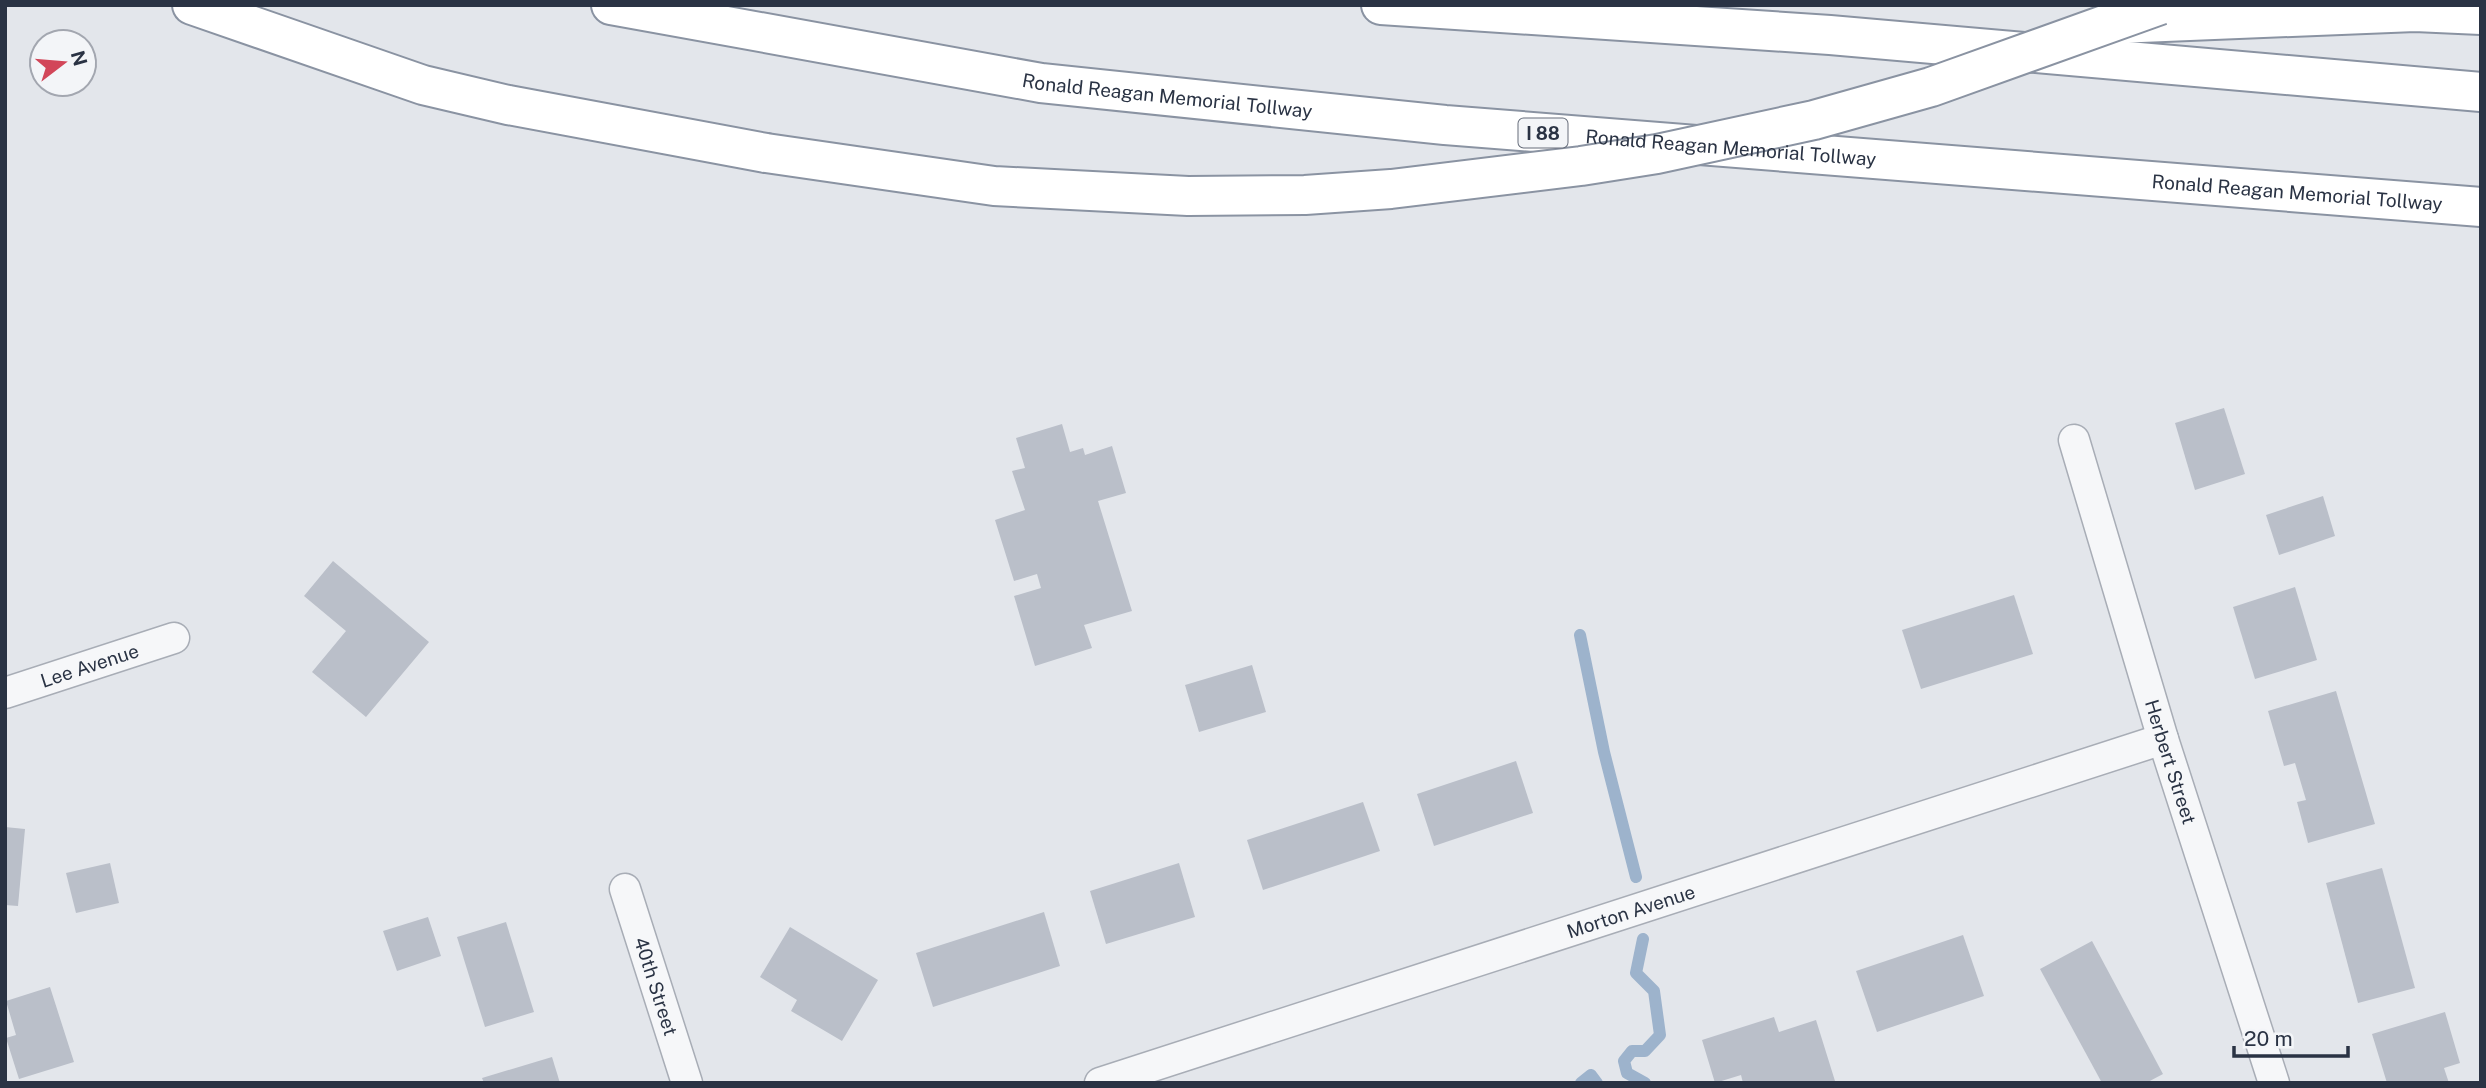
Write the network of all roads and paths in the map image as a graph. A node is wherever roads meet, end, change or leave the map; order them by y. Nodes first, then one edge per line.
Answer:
1 (192, 5) edge
2 (611, 5) edge
3 (1381, 5) edge
4 (2160, 5) edge
5 (2481, 15) edge
6 (1830, 35) junction
7 (2481, 92) edge
8 (2481, 207) edge
9 (2074, 440) dead end
10 (174, 638) dead end
11 (5, 693) edge
12 (2164, 739) junction
13 (625, 890) dead end
14 (687, 1083) edge
15 (1100, 1083) edge
16 (2274, 1083) edge

1 - 4 highway, bridge
2 - 8 highway, Ronald Reagan Memorial Tollway / I 88
3 - 6 highway
5 - 6 highway
6 - 7 highway
9 - 12 street, Herbert Street
10 - 11 street, Lee Avenue
12 - 15 street, Morton Avenue
12 - 16 street, Herbert Street
13 - 14 street, 40th Street

